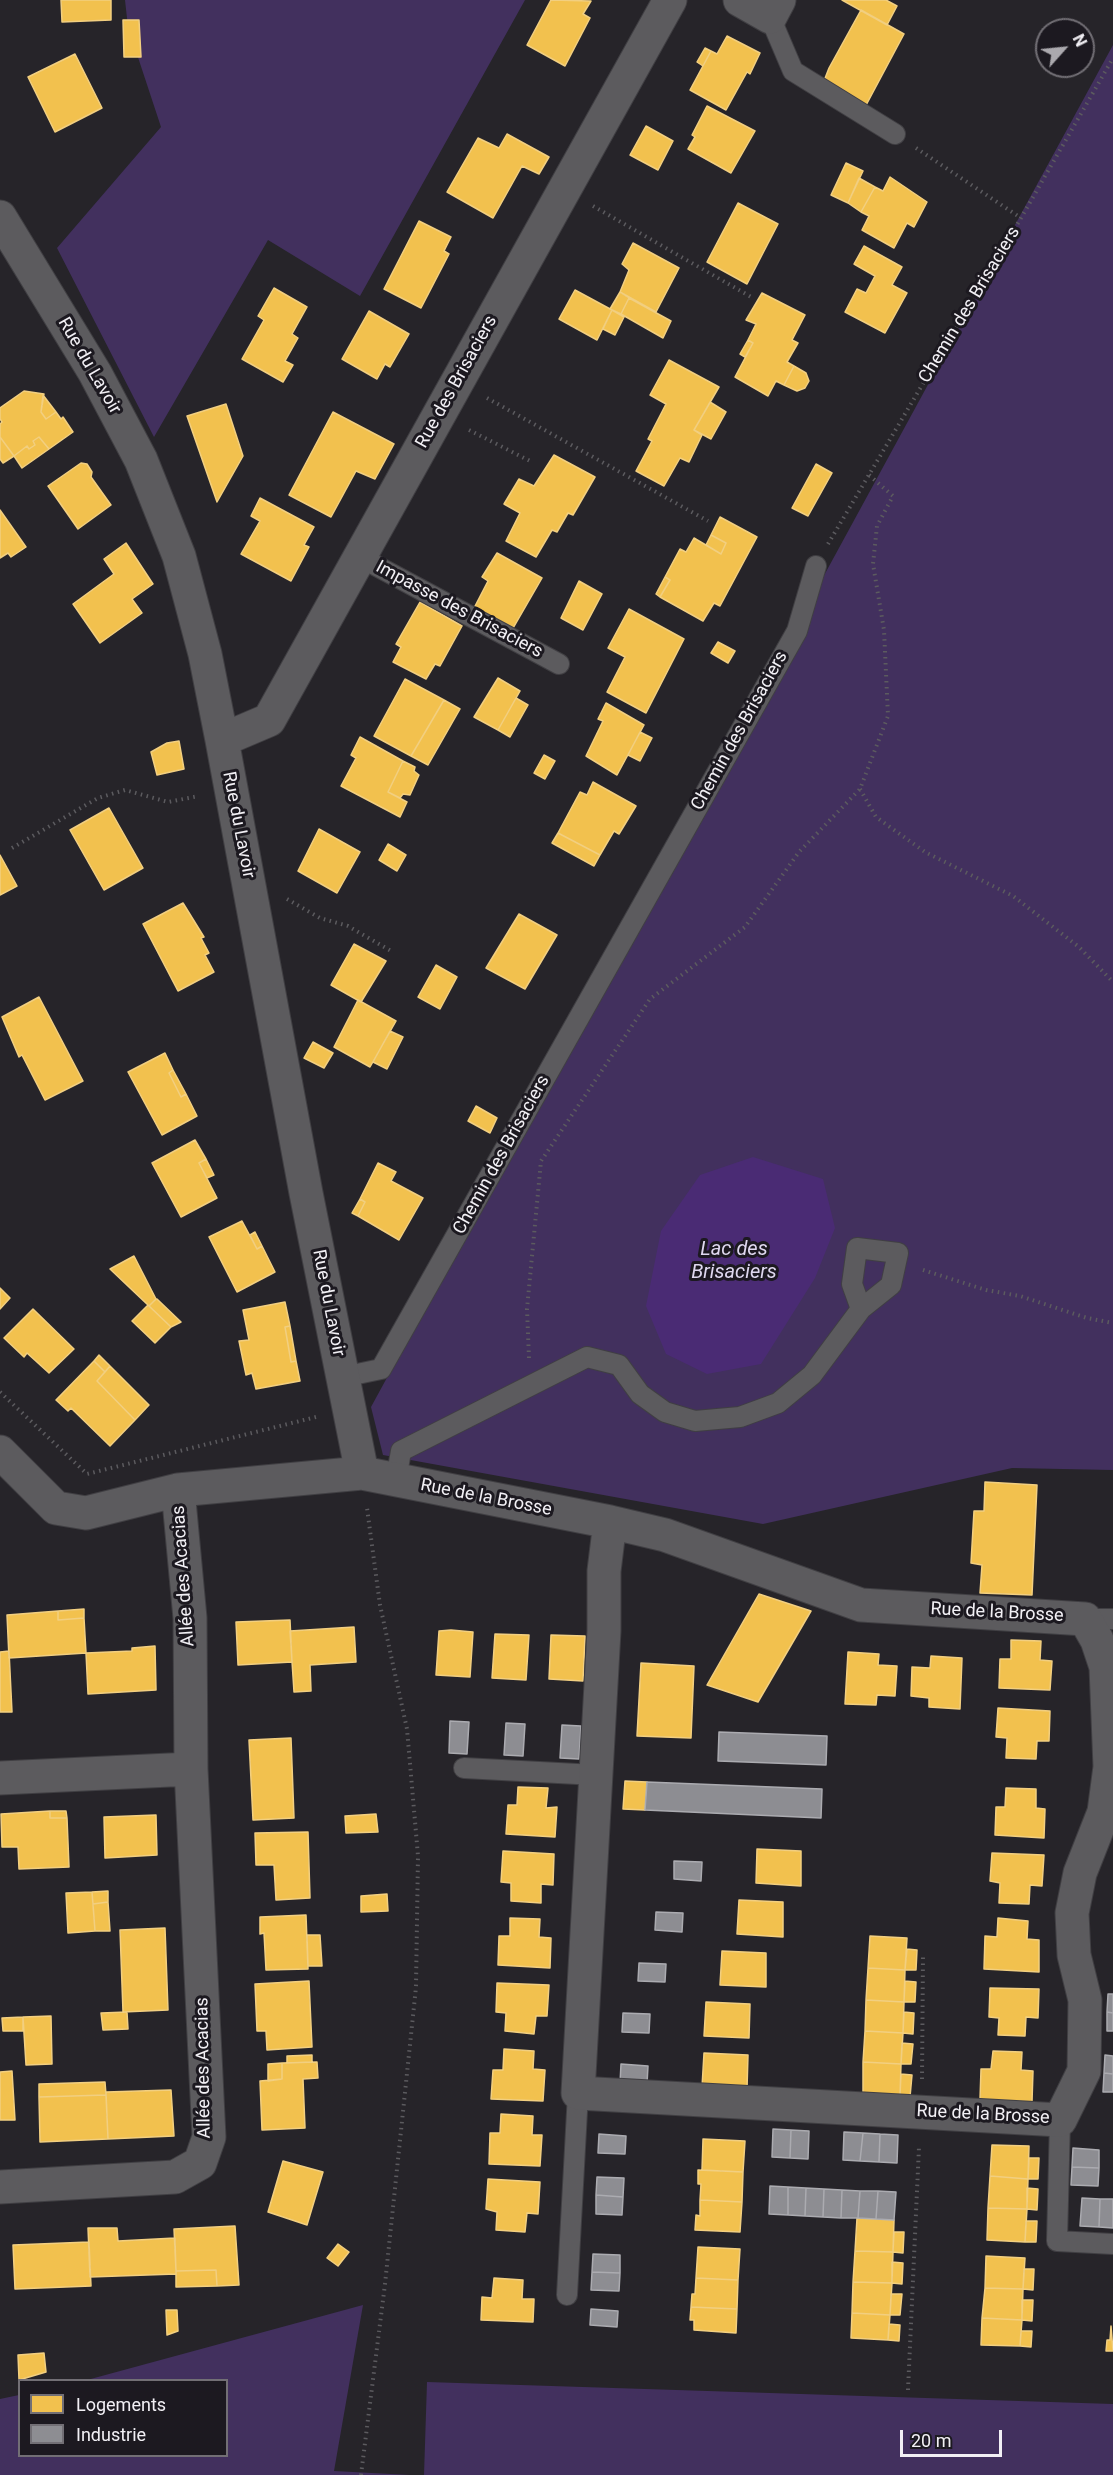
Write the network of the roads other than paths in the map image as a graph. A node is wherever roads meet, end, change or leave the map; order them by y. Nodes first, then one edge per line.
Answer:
1 (670, 0) edge
2 (740, 0) edge
3 (775, 9) edge
4 (896, 134) road end
5 (0, 217) edge
6 (360, 557) junction
7 (816, 566) road end
8 (559, 663) dead end
9 (222, 740) junction
10 (861, 1309) dead end
11 (343, 1377) junction
12 (0, 1452) edge
13 (362, 1473) junction
14 (396, 1480) junction
15 (178, 1490) junction
16 (610, 1522) junction
17 (1099, 1619) edge
18 (464, 1768) dead end
19 (191, 1769) junction
20 (596, 1775) junction
21 (0, 1778) edge
22 (578, 2093) junction
23 (1060, 2120) junction
24 (0, 2187) edge
25 (1113, 2244) edge
26 (567, 2295) dead end

1 - 6 street, Rue des Brisaciers
2 - 3 street
3 - 4 lane
5 - 9 street, Rue du Lavoir
6 - 8 lane, Impasse des Brisaciers
6 - 9 street, Rue des Brisaciers
7 - 11 lane, Chemin des Brisaciers
9 - 11 street, Rue du Lavoir
10 - 14 lane
11 - 13 street, Rue du Lavoir
12 - 15 street, Rue de la Brosse
13 - 14 street, Rue de la Brosse
13 - 15 street, Rue de la Brosse
14 - 16 street, Rue de la Brosse
15 - 19 street, Allée des Acacias
16 - 17 street, Rue de la Brosse
16 - 20 street
17 - 23 street, Rue de la Brosse
18 - 20 lane
19 - 21 street
19 - 24 street, Allée des Acacias
20 - 22 street
22 - 23 street, Rue de la Brosse
22 - 26 lane
23 - 25 lane

